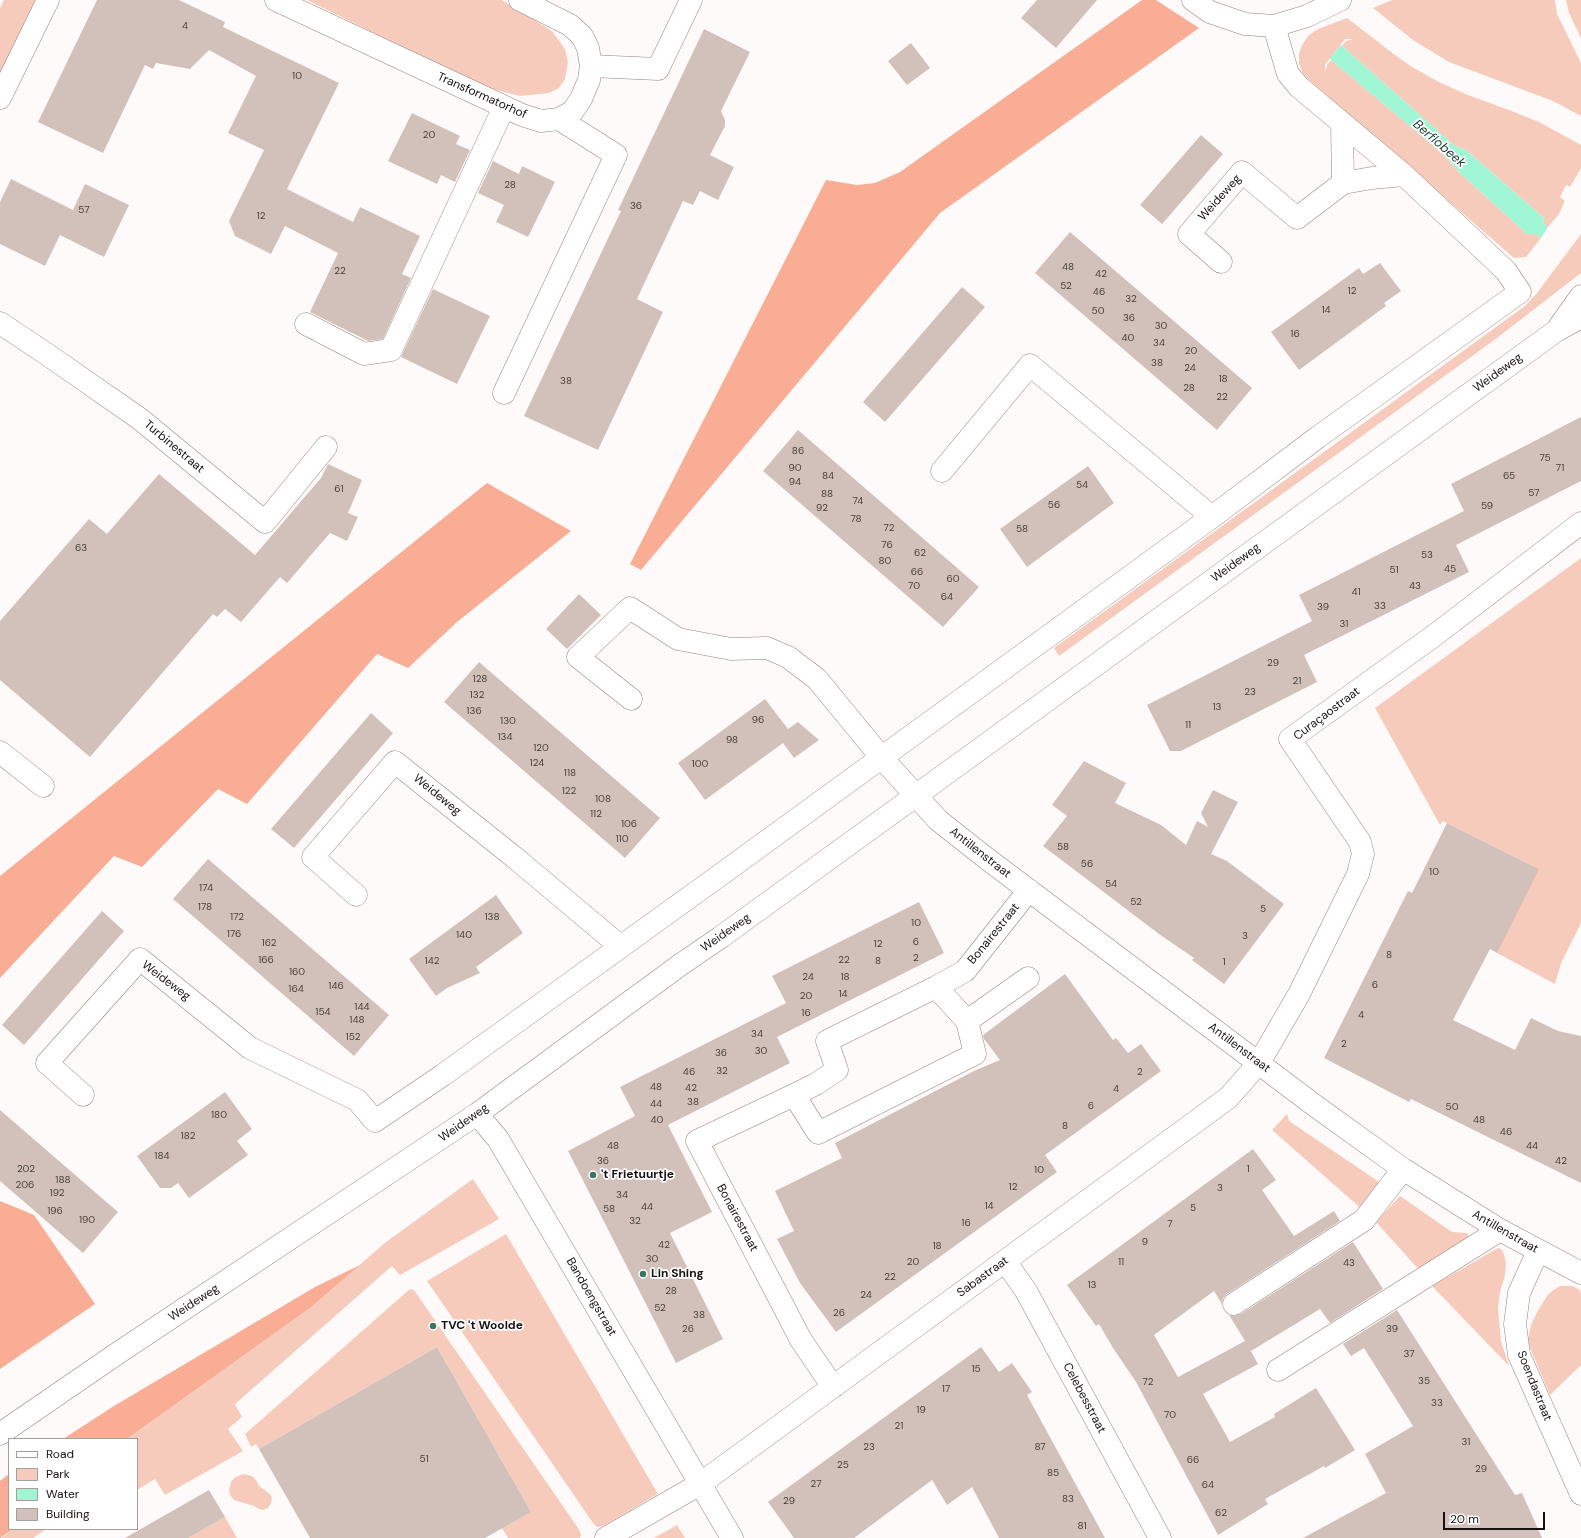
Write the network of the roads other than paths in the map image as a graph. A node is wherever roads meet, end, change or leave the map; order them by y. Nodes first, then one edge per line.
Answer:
1 (48, 0) edge
2 (276, 0) edge
3 (520, 0) edge
4 (691, 0) edge
5 (1193, 0) edge
6 (1340, 0) edge
7 (1274, 26) junction
8 (592, 66) junction
9 (0, 98) edge
10 (504, 107) junction
11 (559, 119) junction
12 (1342, 123) junction
13 (1404, 175) junction
14 (1343, 183) junction
15 (1221, 262) dead end
16 (1581, 296) edge
17 (1581, 317) edge
18 (0, 323) edge
19 (306, 324) dead end
20 (1556, 331) junction
21 (504, 393) dead end
22 (326, 447) dead end
23 (942, 471) dead end
24 (1212, 517) junction
25 (1581, 524) edge
26 (631, 699) dead end
27 (0, 752) edge
28 (881, 757) junction
29 (43, 786) dead end
30 (916, 796) junction
31 (1029, 890) junction
32 (356, 895) dead end
33 (620, 946) junction
34 (1028, 978) dead end
35 (936, 988) junction
36 (967, 1021) junction
37 (1259, 1063) junction
38 (83, 1095) dead end
39 (794, 1095) junction
40 (477, 1114) junction
41 (1403, 1169) junction
42 (1500, 1230) junction
43 (1538, 1251) junction
44 (1004, 1261) junction
45 (1581, 1273) edge
46 (1234, 1304) dead end
47 (1278, 1370) dead end
48 (833, 1387) junction
49 (0, 1434) edge
50 (700, 1484) junction
51 (1581, 1494) edge
52 (606, 1538) edge
53 (732, 1538) edge
54 (1160, 1538) edge

1 - 9 street
2 - 10 street, Transformatorhof
3 - 8 street
4 - 8 street
5 - 7 street
6 - 7 street
7 - 12 street, Weideweg
8 - 11 street
10 - 11 street, Transformatorhof
10 - 19 street
11 - 21 street
12 - 13 street, Weideweg
12 - 14 street
13 - 14 street, Weideweg
13 - 24 street, Weideweg
14 - 15 street, Weideweg
16 - 20 street, Weideweg
17 - 20 street, Weideweg
18 - 22 street, Turbinestraat
20 - 30 street, Weideweg
23 - 24 street
24 - 28 street, Weideweg
25 - 37 street, Curaçaostraat
26 - 28 street
27 - 29 street
28 - 30 street
28 - 33 street, Weideweg
30 - 31 street, Antillenstraat
30 - 40 street, Weideweg
31 - 35 street, Bonairestraat
31 - 37 street, Antillenstraat
32 - 33 street, Weideweg
33 - 38 street, Weideweg
34 - 36 street
35 - 36 street
35 - 39 street, Bonairestraat
36 - 39 street
37 - 41 street, Antillenstraat
37 - 44 street, Sabastraat
39 - 48 street, Bonairestraat
40 - 49 street, Weideweg
40 - 50 street, Bandoengstraat
41 - 42 street, Antillenstraat
41 - 46 street
42 - 43 street, Antillenstraat
42 - 47 street
43 - 45 street, Antillenstraat
43 - 51 street, Soendastraat
44 - 48 street, Sabastraat
44 - 54 street, Celebesstraat
48 - 50 street, Sabastraat
50 - 52 street
50 - 53 street, Bandoengstraat

